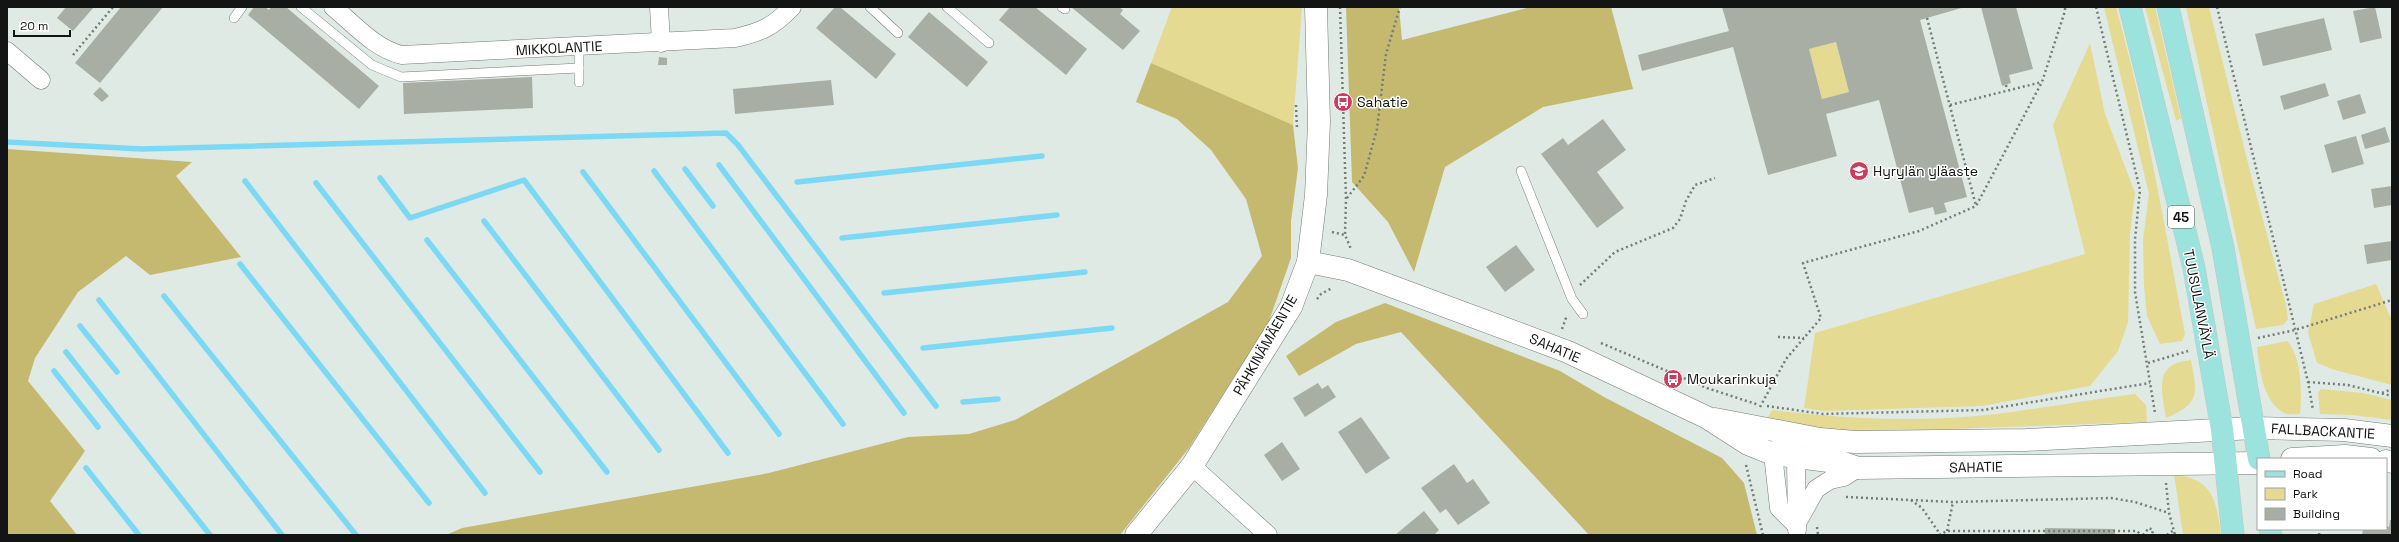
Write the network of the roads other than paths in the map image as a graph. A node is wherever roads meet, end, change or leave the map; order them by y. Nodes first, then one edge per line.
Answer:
1 (242, 7) edge
2 (301, 7) edge
3 (333, 7) edge
4 (659, 7) edge
5 (792, 7) edge
6 (870, 7) edge
7 (947, 7) edge
8 (1316, 7) edge
9 (2130, 7) edge
10 (2168, 7) edge
11 (234, 18) dead end
12 (898, 33) dead end
13 (661, 43) junction
14 (989, 43) dead end
15 (579, 48) junction
16 (7, 51) edge
17 (579, 68) junction
18 (41, 80) dead end
19 (579, 82) dead end
20 (1521, 171) dead end
21 (1308, 262) junction
22 (1583, 314) dead end
23 (1754, 425) junction
24 (2254, 428) junction
25 (2222, 429) junction
26 (1791, 434) junction
27 (2392, 436) edge
28 (1773, 454) junction
29 (2259, 458) edge
30 (2310, 458) edge
31 (2362, 458) edge
32 (1796, 459) junction
33 (2257, 463) edge
34 (2226, 464) junction
35 (1192, 466) junction
36 (1858, 468) junction
37 (1797, 530) edge
38 (1136, 535) edge
39 (1268, 535) edge
40 (2233, 535) edge

1 - 11 lane
2 - 17 lane
3 - 15 street, MIKKOLANTIE
4 - 13 street
5 - 13 street, MIKKOLANTIE
6 - 12 lane
7 - 14 lane
8 - 21 street, PÄHKINÄMÄENTIE
9 - 25 main road, TUUSULANVÄYLÄ / 45
10 - 24 main road, 45
13 - 15 street, MIKKOLANTIE
15 - 17 lane
16 - 18 street
17 - 19 lane
20 - 22 lane
21 - 23 street, SAHATIE
21 - 35 street, PÄHKINÄMÄENTIE
23 - 26 street, SAHATIE
23 - 28 street, SAHATIE
24 - 25 street, SAHATIE
24 - 27 street, FALLBACKANTIE
24 - 29 main road, 45
25 - 26 street, SAHATIE
25 - 34 main road, TUUSULANVÄYLÄ / 45
26 - 28 street
26 - 32 street
28 - 32 street, SAHATIE
28 - 37 street
30 - 31 street, FALLBACKANTIE
32 - 36 street, SAHATIE
32 - 37 street
33 - 34 street, SAHATIE
34 - 36 street, SAHATIE
34 - 40 main road, TUUSULANVÄYLÄ / 45
35 - 38 street, PÄHKINÄMÄENTIE
35 - 39 street
36 - 37 street

